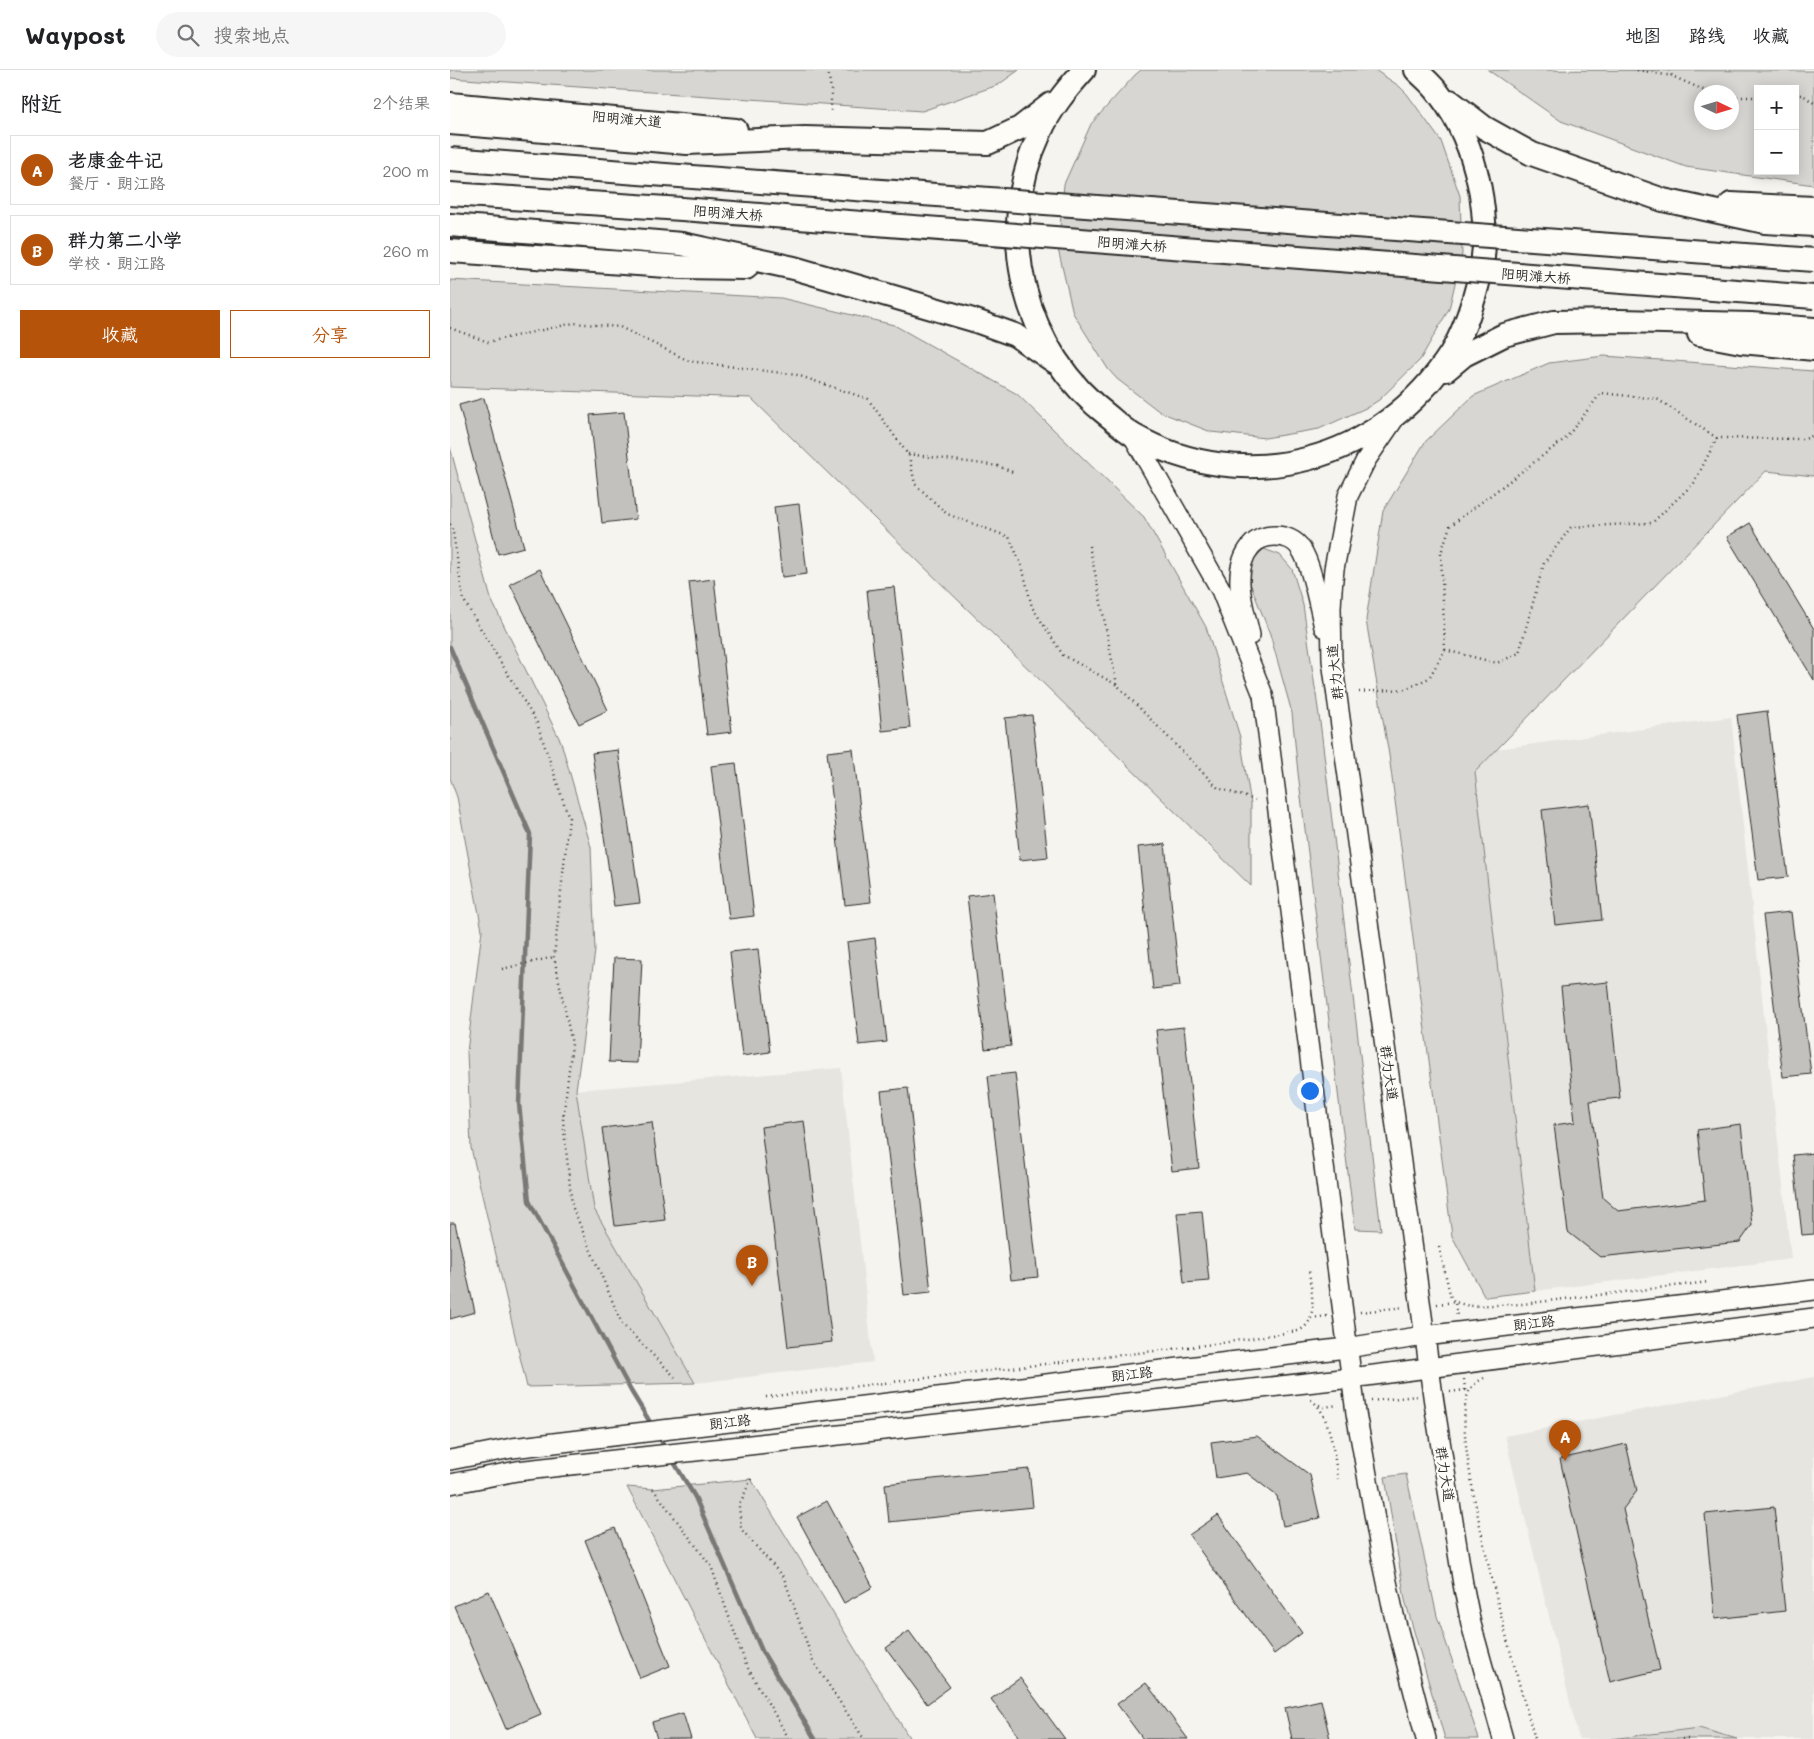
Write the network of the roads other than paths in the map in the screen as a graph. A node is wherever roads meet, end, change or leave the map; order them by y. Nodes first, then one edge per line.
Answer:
1 (1084, 70) edge
2 (1416, 70) edge
3 (1439, 93) junction
4 (1060, 97) junction
5 (450, 104) edge
6 (450, 123) edge
7 (804, 138) junction
8 (450, 159) edge
9 (450, 194) edge
10 (1663, 200) junction
11 (1814, 208) edge
12 (450, 225) edge
13 (1814, 225) edge
14 (450, 251) edge
15 (1814, 260) edge
16 (794, 268) junction
17 (1814, 297) edge
18 (1620, 321) junction
19 (1814, 329) edge
20 (1814, 349) edge
21 (1058, 364) junction
22 (1429, 383) junction
23 (1396, 416) junction
24 (1132, 434) junction
25 (1332, 660) junction
26 (1263, 695) junction
27 (1814, 1290) edge
28 (1814, 1318) edge
29 (1424, 1336) junction
30 (1346, 1348) junction
31 (1429, 1368) junction
32 (1351, 1378) junction
33 (450, 1460) edge
34 (450, 1484) edge
35 (1426, 1739) edge
36 (1503, 1739) edge

1 - 4 highway
2 - 3 highway
3 - 10 highway
3 - 22 highway
4 - 7 highway
4 - 21 highway
5 - 7 highway, 阳明滩大道
6 - 7 highway
8 - 15 highway, bridge
9 - 17 highway, 阳明滩大桥, bridge
10 - 11 highway
10 - 13 highway
12 - 16 highway
14 - 16 highway
16 - 21 highway
18 - 19 highway
18 - 20 highway
18 - 22 highway
21 - 24 highway
22 - 23 highway
23 - 24 highway
23 - 25 main road, 群力大道
24 - 26 main road
25 - 26 main road
25 - 29 main road, 群力大道
26 - 30 main road
27 - 29 main road, 朗江路
28 - 31 main road, 朗江路
29 - 30 main road, 朗江路
29 - 31 main road, 群力大道
30 - 32 main road
30 - 33 main road, 朗江路
31 - 32 main road, 朗江路
31 - 36 main road, 群力大道
32 - 34 main road, 朗江路
32 - 35 main road

